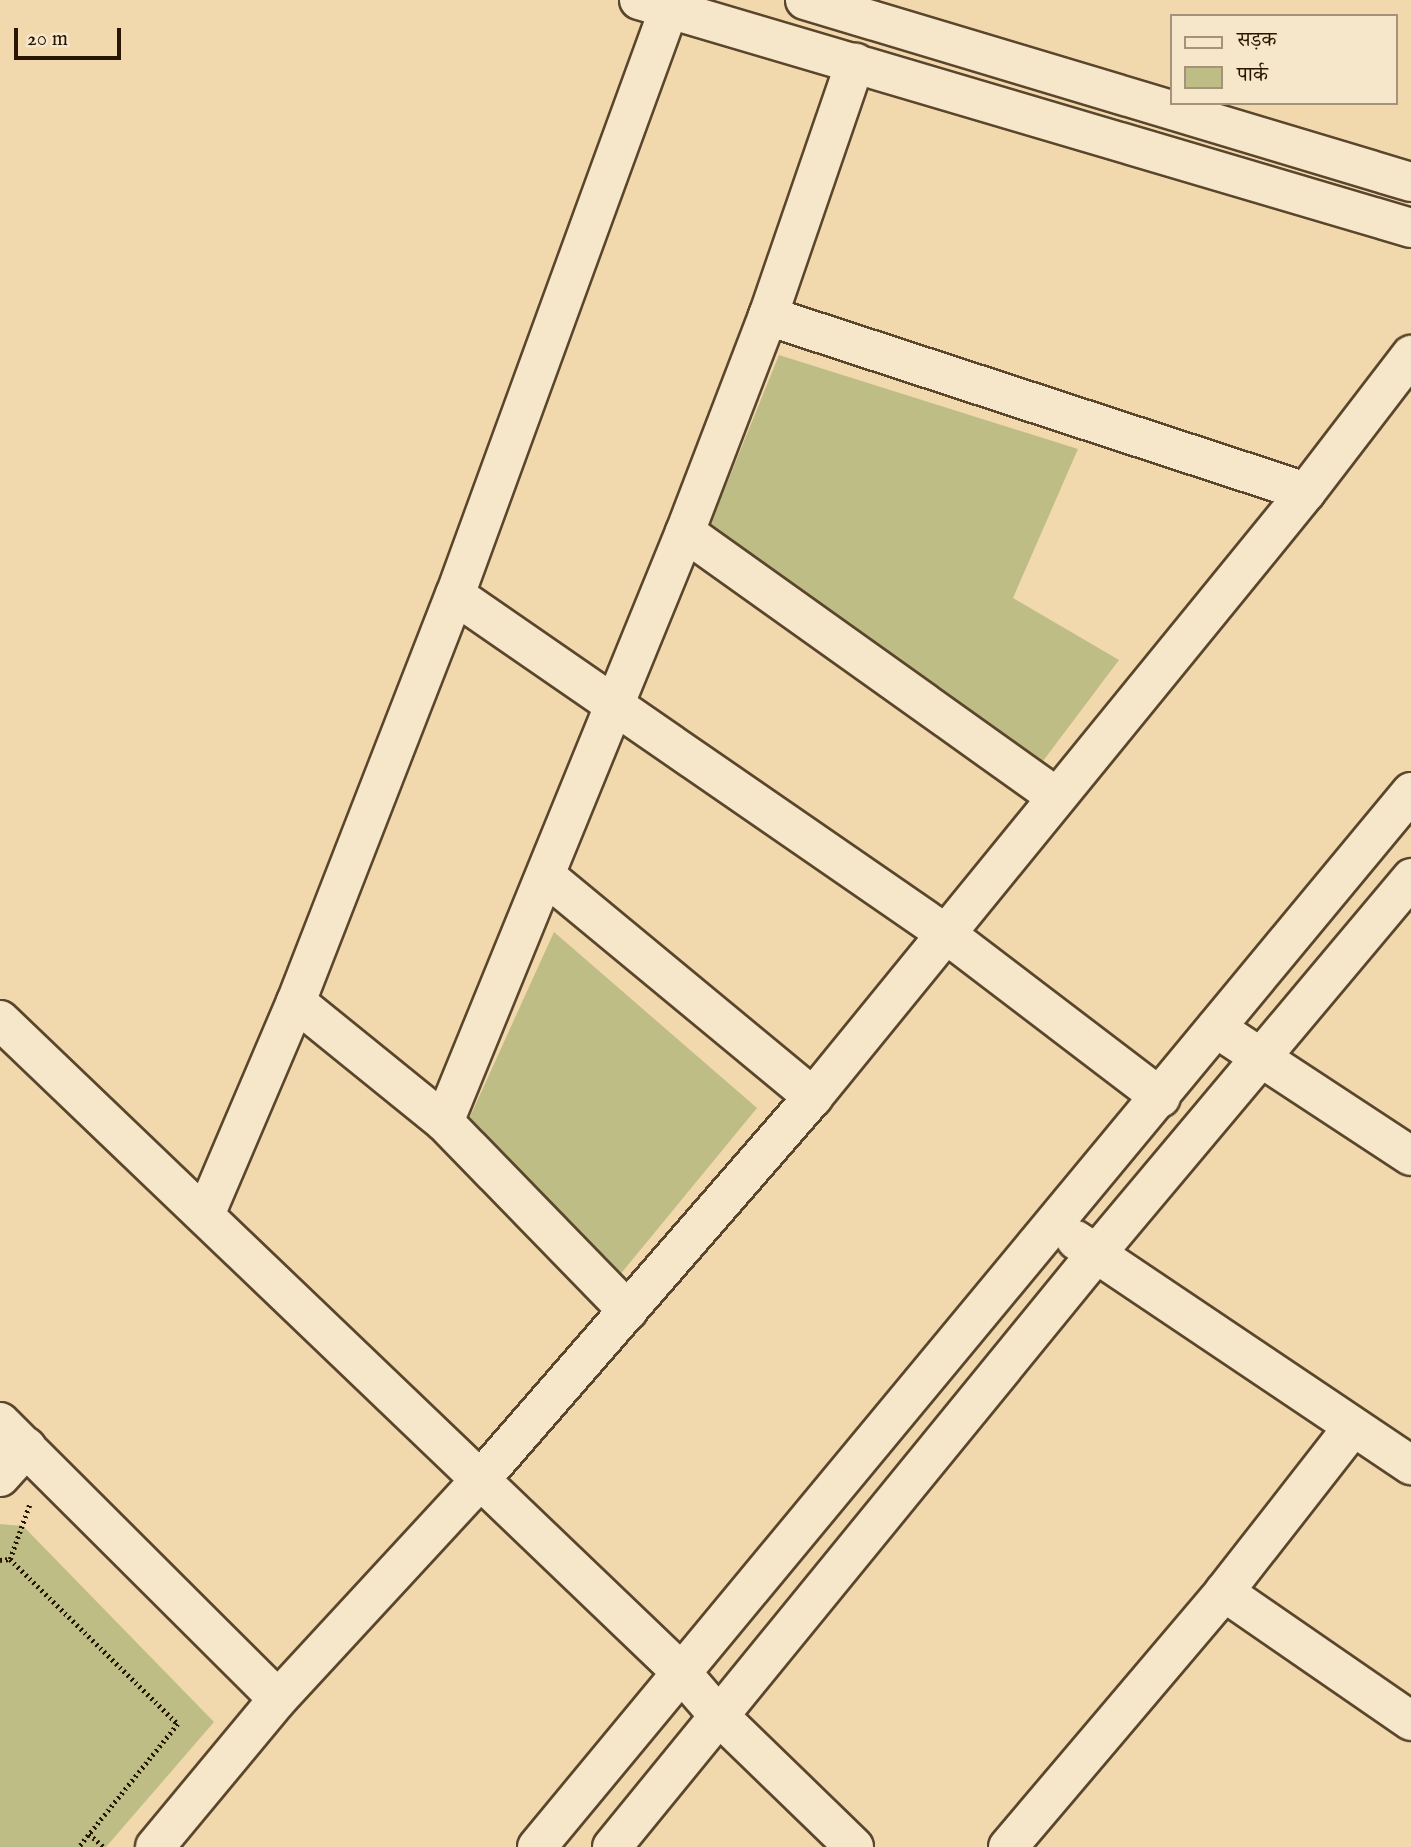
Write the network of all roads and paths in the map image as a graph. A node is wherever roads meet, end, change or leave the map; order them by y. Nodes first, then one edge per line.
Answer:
1 (805, 0) edge
2 (654, 4) edge
3 (855, 63) junction
4 (1201, 121) junction
5 (1190, 164) junction
6 (1411, 182) edge
7 (1411, 228) edge
8 (768, 316) junction
9 (1411, 355) edge
10 (1306, 492) junction
11 (685, 532) junction
12 (455, 595) junction
13 (614, 705) junction
14 (1411, 792) edge
15 (1054, 795) junction
16 (546, 876) junction
17 (1411, 878) edge
18 (946, 934) junction
19 (296, 1002) junction
20 (0, 1020) edge
21 (1216, 1028) junction
22 (1262, 1060) junction
23 (813, 1097) junction
24 (1161, 1098) junction
25 (444, 1122) junction
26 (1411, 1156) edge
27 (205, 1215) junction
28 (1054, 1224) junction
29 (1096, 1254) junction
30 (628, 1311) junction
31 (1353, 1427) junction
32 (24, 1444) edge
33 (1411, 1465) edge
34 (0, 1477) edge
35 (480, 1480) junction
36 (10, 1559) junction
37 (0, 1560) edge
38 (1224, 1592) junction
39 (680, 1671) junction
40 (278, 1699) junction
41 (719, 1716) junction
42 (1411, 1721) edge
43 (89, 1834) junction
44 (79, 1847) edge
45 (104, 1847) edge
46 (155, 1847) edge
47 (537, 1847) edge
48 (612, 1847) edge
49 (855, 1847) edge
50 (1008, 1847) edge

1 - 4 street
2 - 3 street
2 - 12 street
3 - 5 street
3 - 8 street
4 - 5 street
4 - 6 street
5 - 7 street
8 - 10 street
8 - 11 street
9 - 10 street
10 - 15 street
11 - 13 street
11 - 15 street
12 - 13 street
12 - 19 street
13 - 16 street
13 - 18 street
14 - 21 street
15 - 18 street
16 - 23 street
16 - 25 street
17 - 22 street
18 - 23 street
18 - 24 street
19 - 25 street
19 - 27 street
20 - 27 street
21 - 22 street
21 - 24 street
22 - 26 street
22 - 29 street
23 - 30 street
24 - 28 street
25 - 30 street
27 - 35 street
28 - 29 street
28 - 39 street
29 - 31 street
29 - 41 street
30 - 35 street
31 - 33 street
31 - 38 street
32 - 34 street
32 - 36 path
32 - 40 street
35 - 39 street
35 - 40 street
36 - 37 path
36 - 43 path
38 - 42 street
38 - 50 street
39 - 41 street
39 - 47 street
40 - 46 street
41 - 48 street
41 - 49 street
43 - 44 path
43 - 45 path

